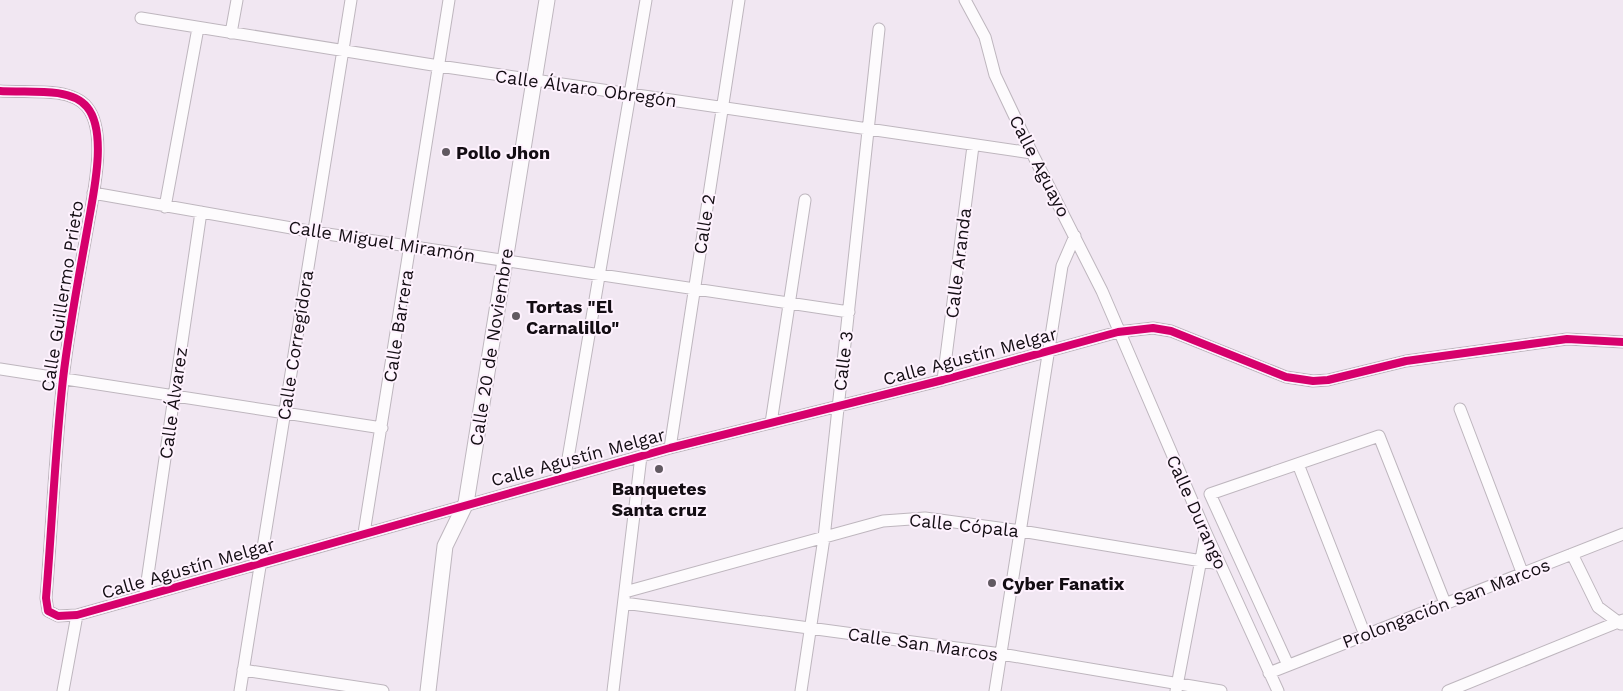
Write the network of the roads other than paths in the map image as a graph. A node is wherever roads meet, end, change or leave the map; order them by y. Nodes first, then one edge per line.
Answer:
1 (237, 0) edge
2 (351, 0) edge
3 (449, 0) edge
4 (547, 0) edge
5 (646, 0) edge
6 (739, 0) edge
7 (965, 0) edge
8 (141, 18) dead end
9 (198, 28) junction
10 (879, 29) dead end
11 (231, 33) junction
12 (343, 52) junction
13 (439, 66) junction
14 (534, 80) junction
15 (0, 91) edge
16 (631, 94) junction
17 (723, 108) junction
18 (870, 130) junction
19 (973, 146) junction
20 (1032, 153) junction
21 (93, 193) junction
22 (805, 200) dead end
23 (165, 207) junction
24 (201, 212) junction
25 (314, 232) junction
26 (1075, 236) junction
27 (410, 246) junction
28 (504, 260) junction
29 (599, 275) junction
30 (694, 288) junction
31 (788, 303) junction
32 (849, 312) junction
33 (1118, 332) junction
34 (1623, 342) edge
35 (1048, 350) junction
36 (0, 369) edge
37 (63, 379) junction
38 (943, 380) junction
39 (174, 395) junction
40 (838, 406) junction
41 (1460, 409) dead end
42 (284, 413) junction
43 (771, 423) junction
44 (382, 428) junction
45 (670, 448) junction
46 (641, 456) junction
47 (1298, 464) junction
48 (565, 476) junction
49 (466, 503) junction
50 (1021, 531) junction
51 (364, 532) junction
52 (1206, 533) junction
53 (1623, 534) edge
54 (824, 538) junction
55 (1572, 554) junction
56 (1200, 561) junction
57 (260, 563) junction
58 (1220, 564) junction
59 (1522, 572) junction
60 (146, 595) junction
61 (624, 597) junction
62 (1445, 603) junction
63 (48, 611) joint
64 (77, 615) junction
65 (1622, 623) edge
66 (811, 628) junction
67 (1365, 635) junction
68 (1001, 654) junction
69 (1288, 665) junction
70 (243, 670) junction
71 (1269, 673) junction
72 (1176, 687) edge
73 (63, 691) edge
74 (240, 691) edge
75 (383, 691) edge
76 (428, 691) edge
77 (613, 691) edge
78 (801, 691) edge
79 (995, 691) edge
80 (1221, 691) edge
81 (1278, 691) edge
82 (1448, 691) edge

1 - 11 street
2 - 12 street, Calle Corregidora
3 - 13 street, Calle Barrera
4 - 14 street, Calle 20 de Noviembre
5 - 16 street
6 - 17 street, Calle 2
7 - 20 street, Calle Aguayo
8 - 9 street, Calle Álvaro Obregón
9 - 11 street, Calle Álvaro Obregón
9 - 23 street
10 - 18 street, Calle 3
11 - 12 street, Calle Álvaro Obregón
12 - 13 street, Calle Álvaro Obregón
12 - 25 street, Calle Corregidora
13 - 14 street, Calle Álvaro Obregón
13 - 27 street, Calle Barrera
14 - 16 street, Calle Álvaro Obregón
14 - 28 street, Calle 20 de Noviembre
15 - 21 street, Calle Guillermo Prieto
16 - 17 street, Calle Álvaro Obregón
16 - 29 street
17 - 18 street, Calle Álvaro Obregón
17 - 30 street, Calle 2
18 - 19 street, Calle Álvaro Obregón
18 - 32 street, Calle 3
19 - 20 street, Calle Álvaro Obregón
19 - 38 street, Calle Aranda
20 - 26 street, Calle Aguayo
21 - 23 street, Calle Miguel Miramón
21 - 37 street, Calle Guillermo Prieto
22 - 31 street
23 - 24 street, Calle Miguel Miramón
24 - 25 street, Calle Miguel Miramón
24 - 39 street, Calle Álvarez
25 - 27 street, Calle Miguel Miramón
25 - 42 street, Calle Corregidora
26 - 33 street, Calle Aguayo
26 - 35 street
27 - 28 street, Calle Miguel Miramón
27 - 44 street, Calle Barrera
28 - 29 street, Calle Miguel Miramón
28 - 49 street, Calle 20 de Noviembre
29 - 30 street, Calle Miguel Miramón
29 - 48 street
30 - 31 street, Calle Miguel Miramón
30 - 45 street, Calle 2
31 - 32 street, Calle Miguel Miramón
31 - 43 street
32 - 40 street, Calle 3
33 - 34 street, Calle Agustín Melgar
33 - 35 street, Calle Agustín Melgar
33 - 52 street, Calle Durango
35 - 38 street, Calle Agustín Melgar
35 - 50 street
36 - 37 street
37 - 39 street
37 - 63 street, Calle Guillermo Prieto
38 - 40 street, Calle Agustín Melgar
39 - 42 street
39 - 60 street, Calle Álvarez
40 - 43 street, Calle Agustín Melgar
40 - 54 street, Calle 3
41 - 59 street
42 - 44 street
42 - 57 street, Calle Corregidora
43 - 45 street, Calle Agustín Melgar
44 - 51 street, Calle Barrera
45 - 46 street, Calle Agustín Melgar
46 - 48 street, Calle Agustín Melgar
46 - 61 street
47 - 62 street
47 - 67 street
47 - 69 street
48 - 49 street, Calle Agustín Melgar
49 - 51 street, Calle Agustín Melgar
49 - 76 street, Calle 20 de Noviembre
50 - 54 street, Calle Cópala
50 - 56 street, Calle Cópala
50 - 68 street
51 - 57 street, Calle Agustín Melgar
52 - 56 street
52 - 58 street, Calle Durango
53 - 55 street, Prolongación San Marcos
54 - 61 street, Calle Cópala
54 - 66 street, Calle 3
55 - 59 street, Prolongación San Marcos
55 - 65 street
56 - 58 street, Calle Cópala
56 - 72 street
57 - 60 street, Calle Agustín Melgar
57 - 70 street, Calle Corregidora
58 - 71 street, Calle Durango
59 - 62 street, Prolongación San Marcos
60 - 64 street, Calle Agustín Melgar
61 - 66 street, Calle San Marcos
61 - 77 street
62 - 67 street, Prolongación San Marcos
63 - 64 street, Calle Agustín Melgar
64 - 73 street
65 - 82 street
66 - 68 street, Calle San Marcos
66 - 78 street, Calle 3
67 - 69 street, Prolongación San Marcos
68 - 72 street, Calle San Marcos
68 - 79 street
69 - 71 street, Prolongación San Marcos
70 - 74 street, Calle Corregidora
70 - 75 street
71 - 81 street, Calle Durango
72 - 80 street, Calle San Marcos

